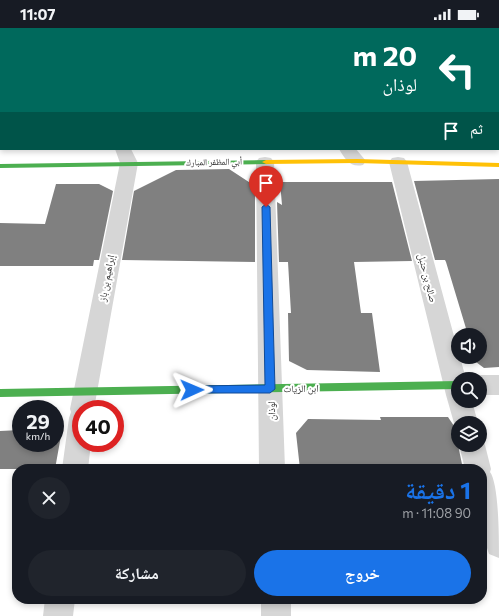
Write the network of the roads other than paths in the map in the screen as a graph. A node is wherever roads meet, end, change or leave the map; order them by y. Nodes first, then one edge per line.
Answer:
1 (352, 155) edge
2 (126, 156) edge
3 (265, 162) junction
4 (398, 162) junction
5 (499, 165) edge
6 (0, 166) edge
7 (453, 372) edge
8 (487, 385) edge
9 (499, 385) edge
10 (270, 389) junction
11 (451, 392) edge
12 (0, 393) edge
13 (83, 400) edge
14 (77, 452) edge
15 (474, 452) edge
16 (76, 464) edge
17 (272, 464) edge
18 (477, 464) edge
19 (487, 500) edge
20 (499, 544) edge
21 (59, 604) edge
22 (276, 604) edge
23 (58, 616) edge
24 (276, 616) edge

1 - 3 street, أبي المظفر المبارك
1 - 4 street, أبي المظفر المبارك
2 - 3 street, أبي المظفر المبارك
2 - 6 street, أبي المظفر المبارك
2 - 13 street, إبراهيم بن باز
3 - 10 street, لوذان
4 - 5 street, أبي المظفر المبارك
4 - 7 street, صالح بن حنبل
8 - 9 street
10 - 11 street, ابن الزيات
10 - 13 street, ابن الزيات
10 - 17 street, لوذان
12 - 13 street, ابن الزيات
14 - 16 street
15 - 18 street
19 - 20 street
21 - 23 street
22 - 24 street

